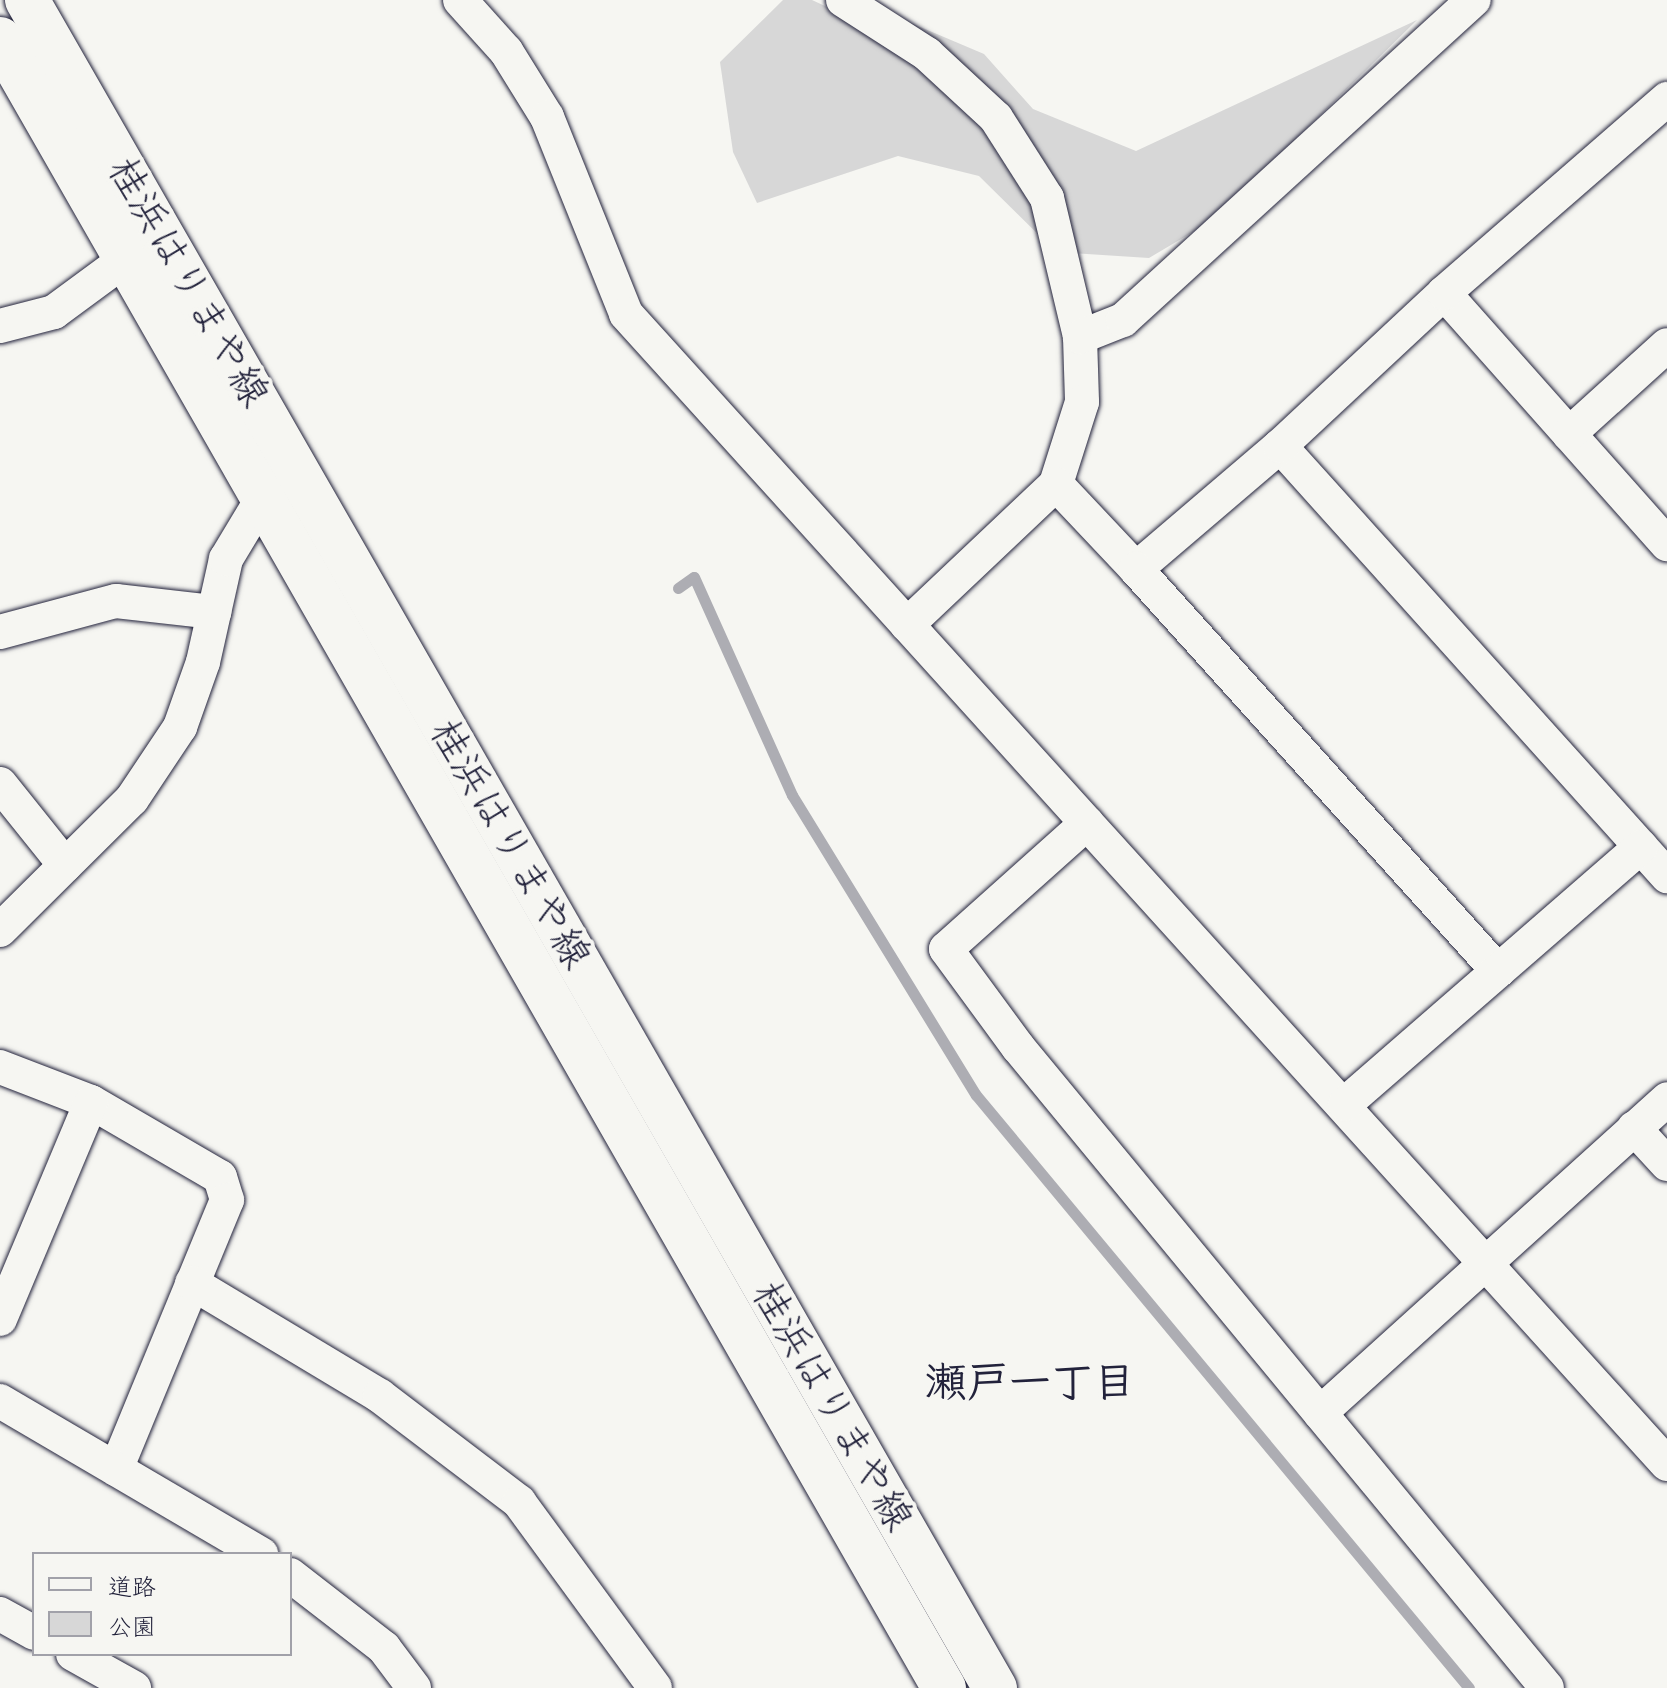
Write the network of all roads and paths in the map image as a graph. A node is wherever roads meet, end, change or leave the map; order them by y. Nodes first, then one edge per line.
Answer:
1 (27, 0) edge
2 (460, 0) edge
3 (843, 0) edge
4 (1474, 0) edge
5 (0, 39) edge
6 (1667, 99) edge
7 (161, 233) junction
8 (124, 261) junction
9 (1444, 293) junction
10 (0, 326) edge
11 (1080, 337) junction
12 (1667, 345) edge
13 (1569, 434) junction
14 (1280, 446) junction
15 (288, 454) junction
16 (1056, 484) junction
17 (262, 499) junction
18 (1667, 544) edge
19 (1136, 569) junction
20 (214, 612) junction
21 (907, 625) junction
22 (0, 632) edge
23 (0, 784) edge
24 (1087, 823) junction
25 (1641, 847) junction
26 (65, 865) junction
27 (1667, 876) edge
28 (0, 930) edge
29 (1498, 971) junction
30 (0, 1067) edge
31 (1667, 1099) edge
32 (91, 1102) junction
33 (1345, 1104) junction
34 (1634, 1128) junction
35 (1667, 1164) edge
36 (1485, 1261) junction
37 (192, 1283) junction
38 (0, 1319) edge
39 (0, 1401) edge
40 (1320, 1413) junction
41 (1667, 1464) edge
42 (116, 1469) junction
43 (258, 1552) edge
44 (292, 1577) edge
45 (0, 1614) edge
46 (32, 1632) edge
47 (77, 1656) edge
48 (134, 1688) edge
49 (414, 1688) edge
50 (655, 1688) edge
51 (944, 1688) edge
52 (995, 1688) edge
53 (1547, 1688) edge

1 - 7 main road, 桂浜はりまや線
2 - 21 street
3 - 11 street
4 - 11 street
5 - 8 main road, 桂浜はりまや線
6 - 9 street
7 - 8 street
7 - 15 main road, 桂浜はりまや線
8 - 10 street
8 - 17 main road, 桂浜はりまや線
9 - 13 street
9 - 14 street
11 - 16 street
12 - 13 street
13 - 18 street
14 - 19 street
14 - 25 street
15 - 17 street
15 - 52 main road, 桂浜はりまや線
16 - 19 street
16 - 21 street
17 - 20 street
17 - 51 main road, 桂浜はりまや線
19 - 29 street
20 - 22 street
20 - 26 street
21 - 24 street
23 - 26 street
24 - 33 street
24 - 40 street
25 - 27 street
25 - 29 street
26 - 28 street
29 - 33 street
30 - 32 street
31 - 34 street
32 - 37 street
32 - 38 street
33 - 36 street
34 - 35 street
34 - 36 street
36 - 40 street
36 - 41 street
37 - 42 street
37 - 50 street
39 - 42 street
40 - 53 street
42 - 43 street
44 - 49 street
45 - 46 street
47 - 48 street

